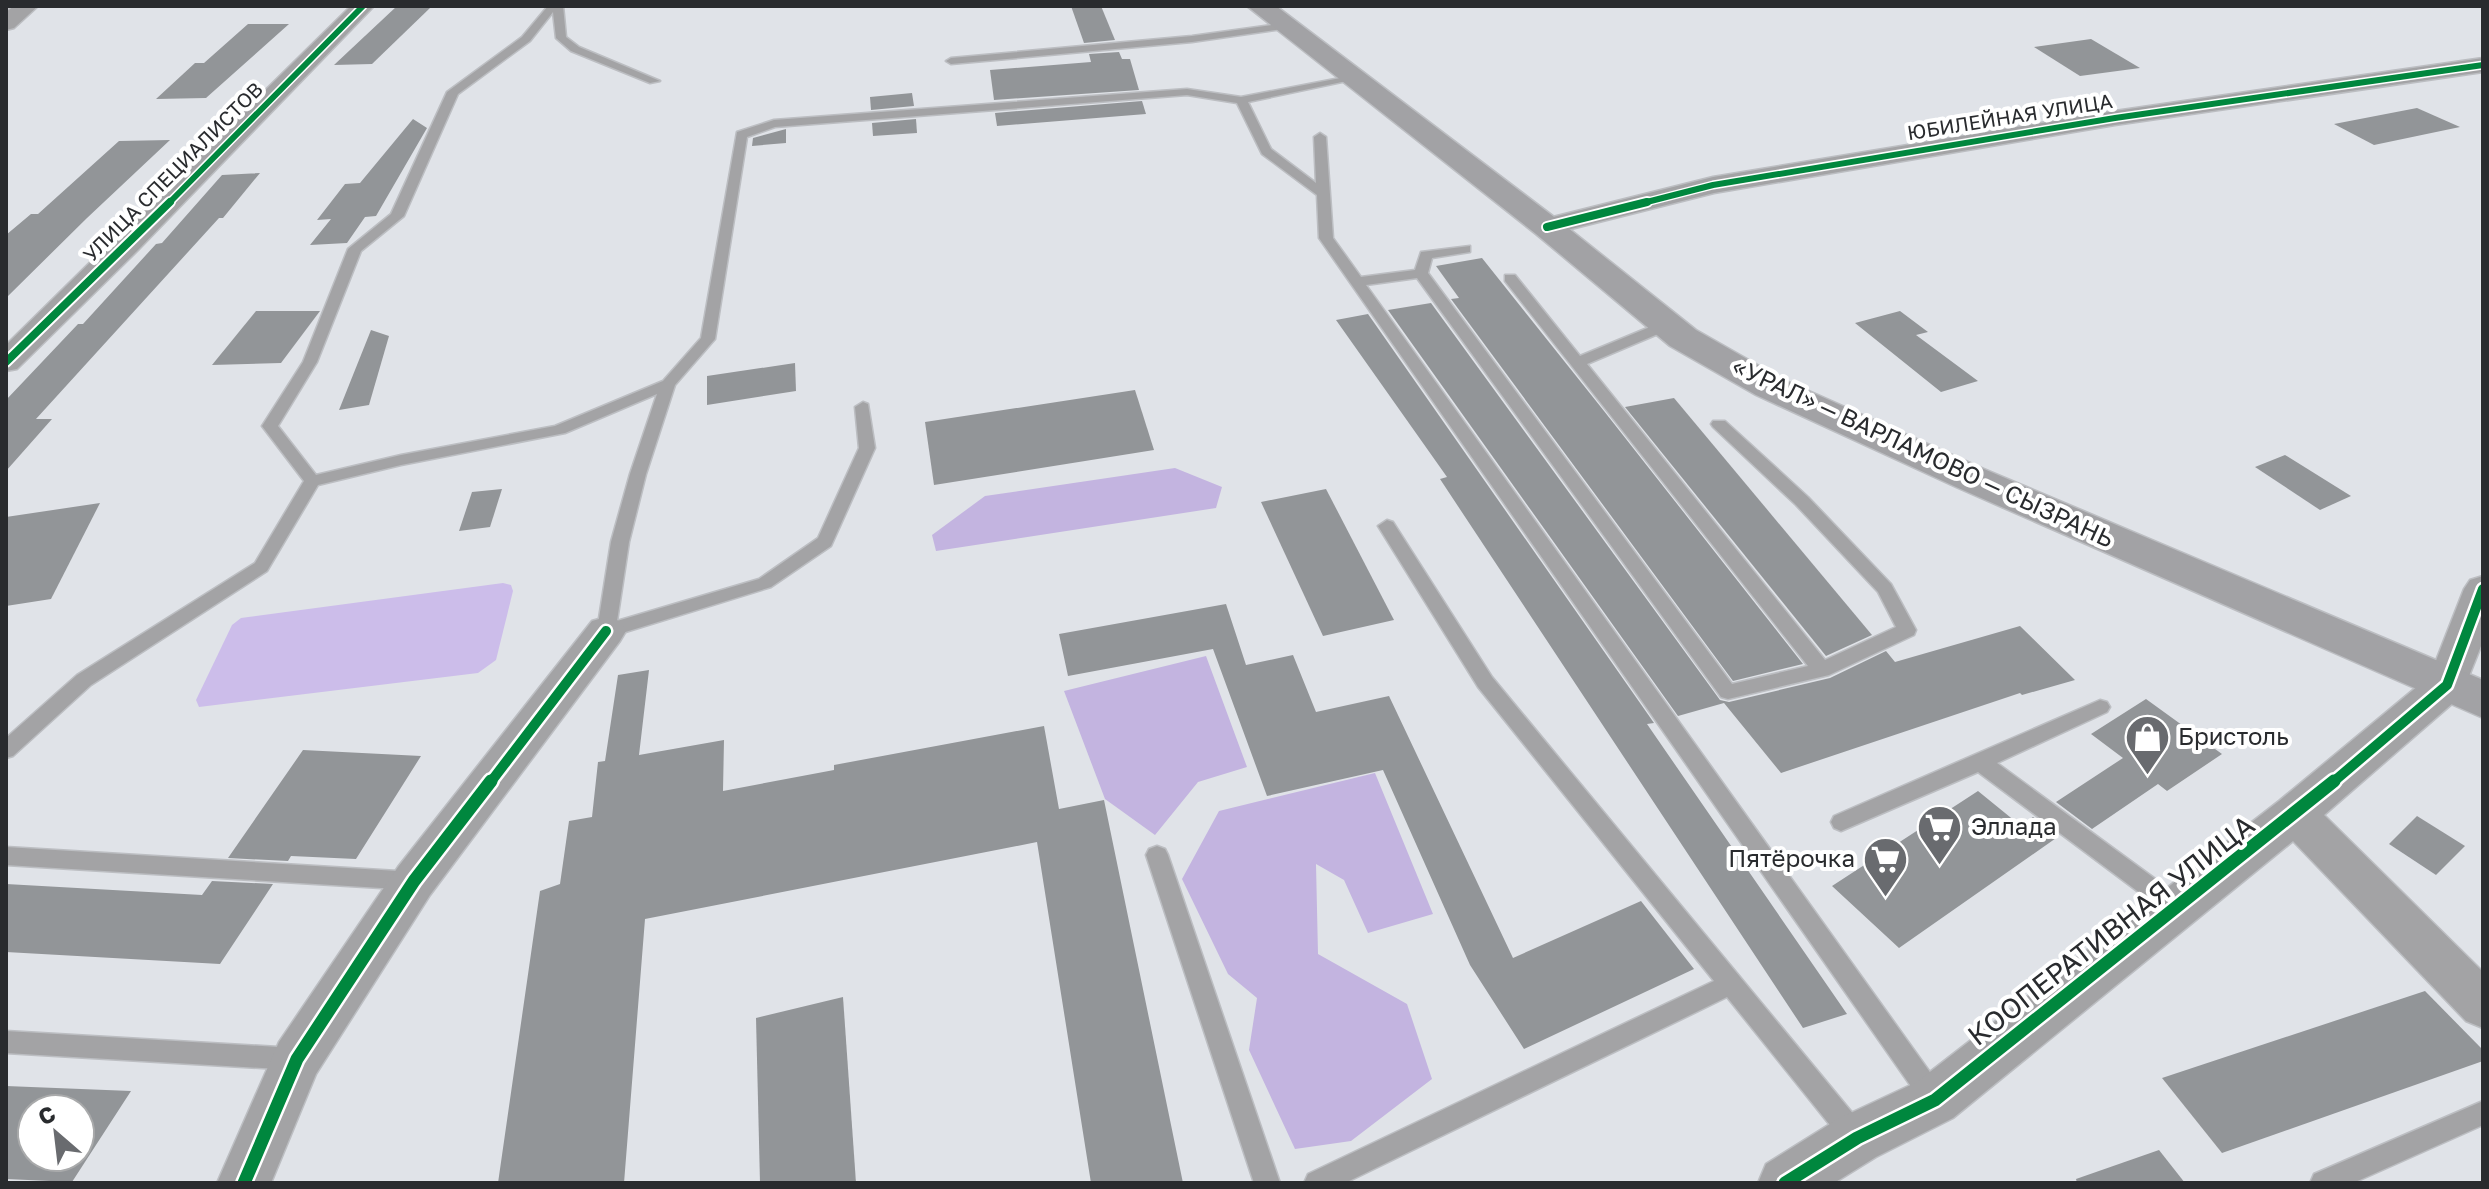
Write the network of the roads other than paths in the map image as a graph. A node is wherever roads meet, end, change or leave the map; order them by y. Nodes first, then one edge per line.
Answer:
1 (363, 6) edge
2 (556, 6) edge
3 (1273, 16) edge
4 (951, 61) dead end
5 (2483, 65) edge
6 (1352, 77) junction
7 (654, 81) dead end
8 (1241, 100) junction
9 (1320, 137) dead end
10 (1322, 193) junction
11 (1547, 227) junction
12 (1465, 249) dead end
13 (1421, 273) junction
14 (1510, 278) dead end
15 (1357, 282) junction
16 (1667, 325) junction
17 (6, 362) edge
18 (1577, 363) junction
19 (668, 384) junction
20 (863, 407) dead end
21 (1719, 424) dead end
22 (312, 481) junction
23 (1387, 526) dead end
24 (2483, 589) edge
25 (606, 631) junction
26 (1822, 670) junction
27 (2465, 692) edge
28 (2100, 707) dead end
29 (6, 750) edge
30 (1980, 762) junction
31 (2295, 814) junction
32 (1841, 822) dead end
33 (1157, 855) dead end
34 (6, 856) edge
35 (414, 881) junction
36 (2176, 907) junction
37 (1731, 984) junction
38 (2483, 1005) edge
39 (6, 1042) edge
40 (297, 1059) junction
41 (1935, 1100) junction
42 (2483, 1113) edge
43 (1857, 1138) junction
44 (244, 1183) edge
45 (1267, 1183) edge
46 (1317, 1183) edge
47 (1785, 1183) edge
48 (2323, 1183) edge

1 - 17 street, УЛИЦА СПЕЦИАЛИСТОВ
2 - 7 lane
2 - 22 lane
3 - 4 lane
3 - 6 main road, «УРАЛ» — ВАРЛАМОВО — СЫЗРАНЬ
5 - 11 street, ЮБИЛЕЙНАЯ УЛИЦА
6 - 8 lane
6 - 11 main road, «УРАЛ» — ВАРЛАМОВО — СЫЗРАНЬ
8 - 10 lane
8 - 19 lane
9 - 10 lane
10 - 15 lane
11 - 16 main road, «УРАЛ» — ВАРЛАМОВО — СЫЗРАНЬ
12 - 13 lane
13 - 15 lane
13 - 26 lane
14 - 18 lane
15 - 41 lane
16 - 18 lane
16 - 27 main road, «УРАЛ» — ВАРЛАМОВО — СЫЗРАНЬ
18 - 26 lane
19 - 22 lane
19 - 25 lane
20 - 25 lane
21 - 26 lane
22 - 29 lane
23 - 37 lane
24 - 27 street
25 - 35 street
27 - 31 street, КООПЕРАТИВНАЯ УЛИЦА
28 - 30 lane
30 - 32 lane
30 - 36 lane
31 - 36 street, КООПЕРАТИВНАЯ УЛИЦА
31 - 38 street
33 - 45 lane
34 - 35 lane
35 - 40 street
36 - 41 street, КООПЕРАТИВНАЯ УЛИЦА
37 - 43 lane
37 - 46 lane
39 - 40 lane
40 - 44 street
41 - 43 street, КООПЕРАТИВНАЯ УЛИЦА
42 - 48 lane
43 - 47 street, КООПЕРАТИВНАЯ УЛИЦА

